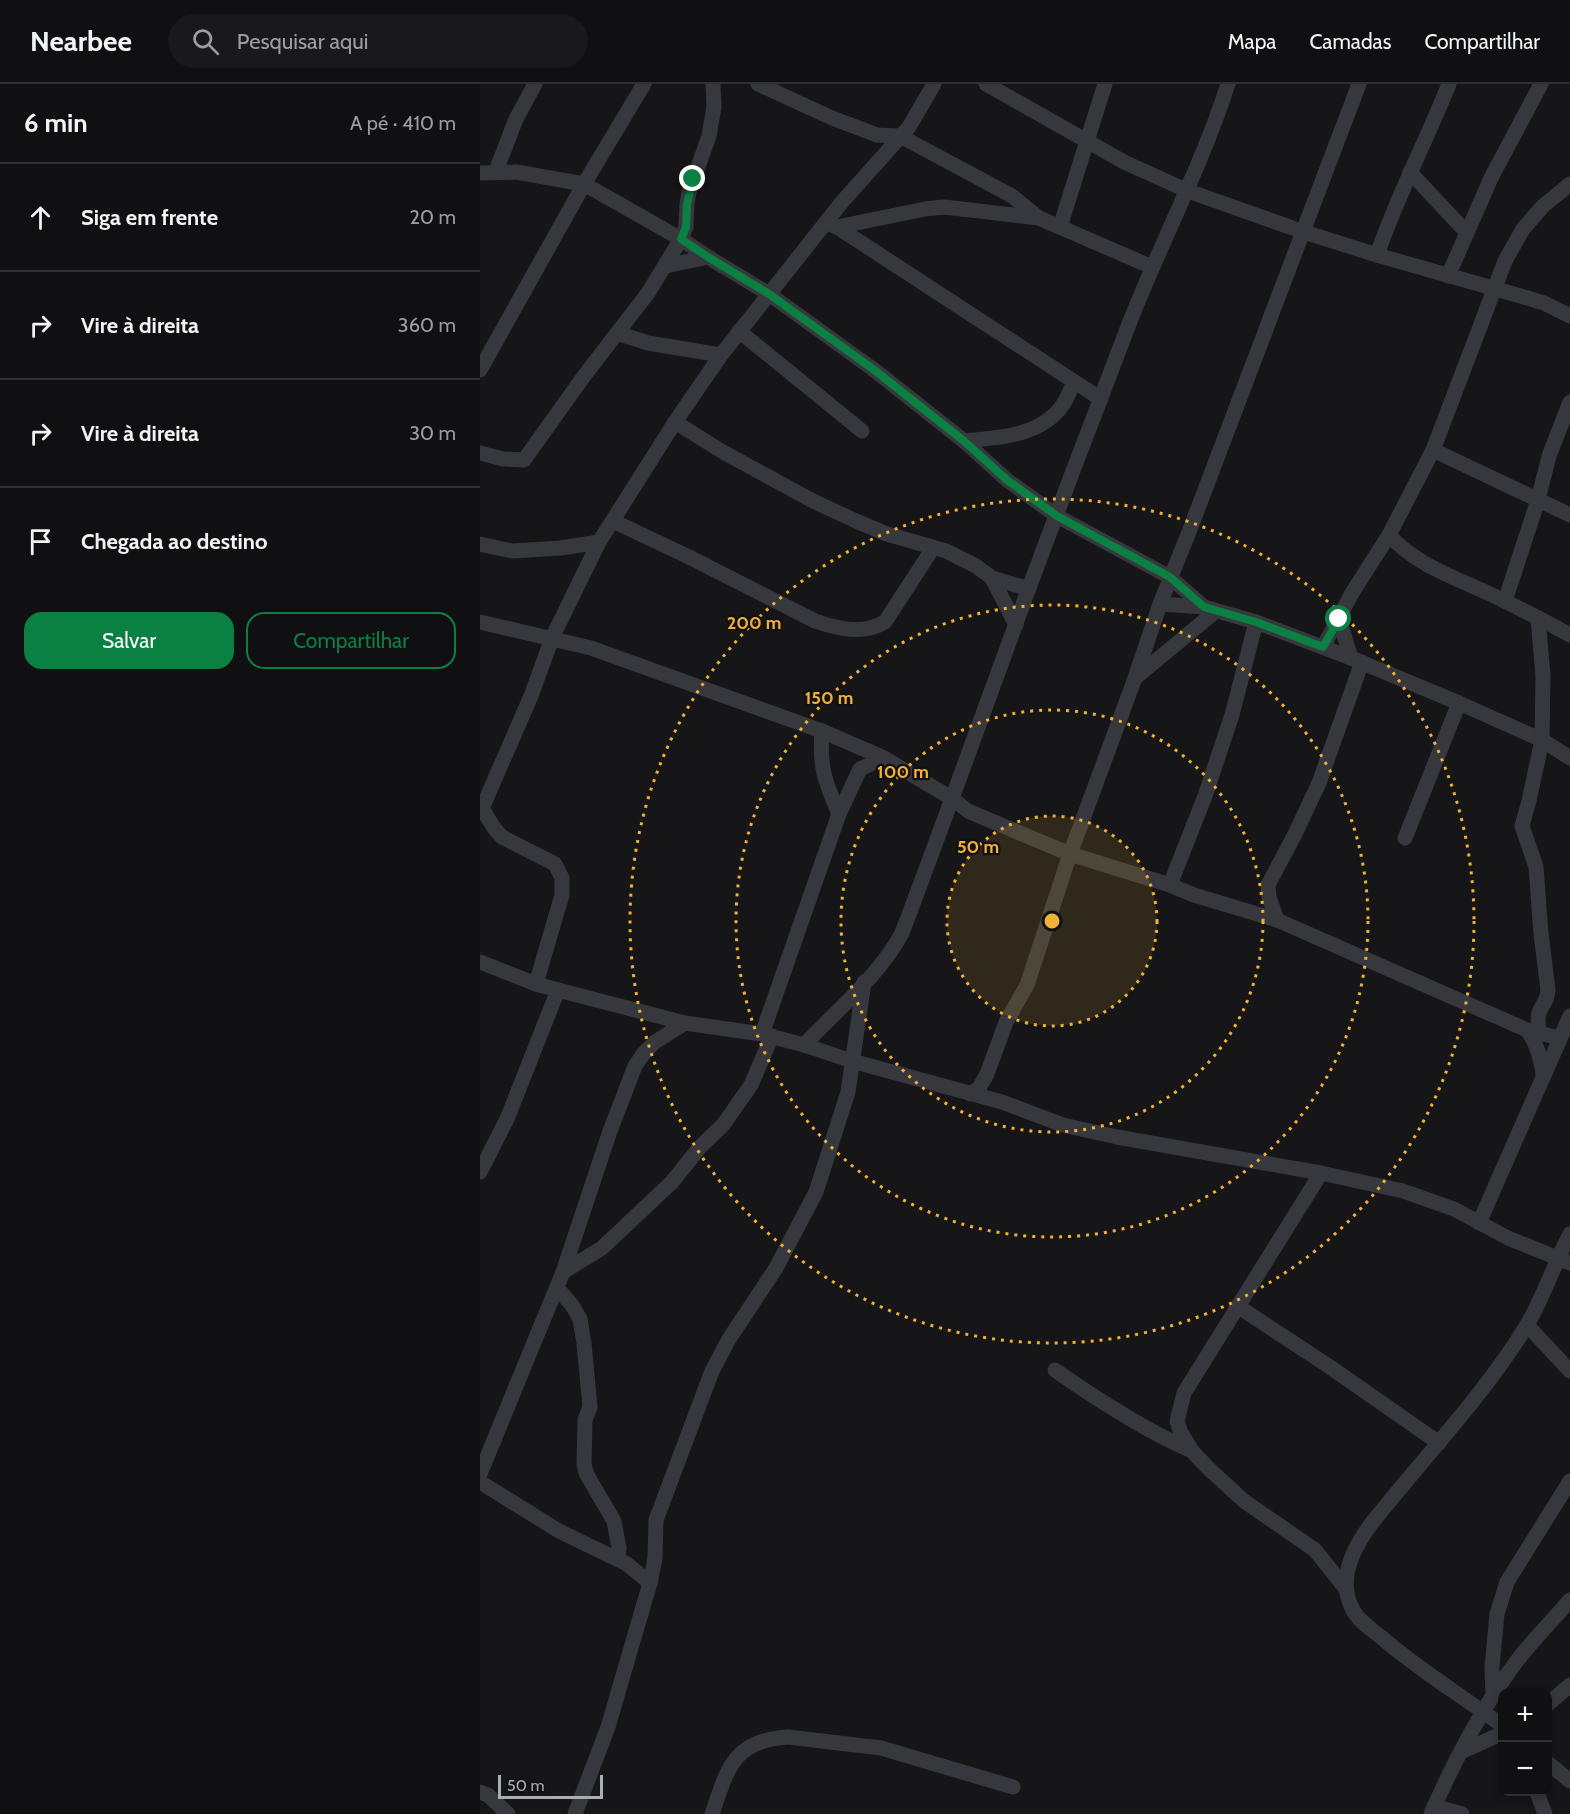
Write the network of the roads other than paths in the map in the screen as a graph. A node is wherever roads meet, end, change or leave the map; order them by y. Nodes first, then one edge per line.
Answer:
1 (535, 84) edge
2 (644, 84) edge
3 (713, 84) edge
4 (758, 84) edge
5 (934, 84) edge
6 (986, 84) edge
7 (1105, 84) edge
8 (1359, 84) edge
9 (1540, 84) edge
10 (1446, 86) edge
11 (1225, 87) edge
12 (877, 135) junction
13 (900, 136) junction
14 (1088, 141) junction
15 (881, 156) junction
16 (496, 171) junction
17 (1410, 172) junction
18 (480, 173) edge
19 (584, 184) junction
20 (1569, 186) edge
21 (1188, 191) junction
22 (1039, 218) junction
23 (832, 225) junction
24 (1060, 227) junction
25 (1304, 232) junction
26 (1467, 233) junction
27 (681, 239) junction
28 (1377, 255) junction
29 (708, 257) junction
30 (666, 266) junction
31 (1152, 267) junction
32 (1448, 276) junction
33 (1495, 287) junction
34 (769, 294) junction
35 (1570, 316) edge
36 (739, 331) junction
37 (616, 333) junction
38 (721, 355) junction
39 (480, 370) edge
40 (1074, 382) junction
41 (1101, 399) junction
42 (1570, 402) edge
43 (675, 422) junction
44 (862, 431) dead end
45 (964, 441) junction
46 (1432, 450) junction
47 (480, 453) edge
48 (1538, 500) junction
49 (1570, 515) edge
50 (1057, 516) junction
51 (613, 521) junction
52 (1389, 536) junction
53 (599, 542) junction
54 (480, 544) edge
55 (933, 548) junction
56 (1170, 577) junction
57 (993, 578) junction
58 (1029, 589) junction
59 (1505, 601) junction
60 (1160, 604) junction
61 (1210, 609) junction
62 (1538, 618) junction
63 (1339, 619) junction
64 (480, 622) edge
65 (1256, 622) junction
66 (1016, 625) junction
67 (1570, 635) edge
68 (552, 638) junction
69 (1323, 647) junction
70 (1357, 660) junction
71 (1135, 678) junction
72 (1459, 702) junction
73 (822, 731) junction
74 (1542, 740) junction
75 (884, 758) junction
76 (1570, 758) edge
77 (953, 799) junction
78 (481, 811) edge
79 (839, 814) junction
80 (1405, 838) dead end
81 (1070, 854) junction
82 (1170, 885) junction
83 (1277, 920) junction
84 (480, 962) edge
85 (864, 982) junction
86 (536, 984) junction
87 (558, 990) junction
88 (1570, 1016) edge
89 (685, 1023) junction
90 (1533, 1032) junction
91 (767, 1035) junction
92 (1559, 1038) junction
93 (804, 1045) junction
94 (852, 1061) junction
95 (1543, 1074) junction
96 (970, 1094) junction
97 (480, 1172) edge
98 (1321, 1173) junction
99 (1479, 1223) junction
100 (1570, 1234) edge
101 (1563, 1261) edge
102 (563, 1272) junction
103 (556, 1288) junction
104 (1239, 1307) junction
105 (1527, 1325) junction
106 (1055, 1370) dead end
107 (1570, 1371) edge
108 (1439, 1443) junction
109 (1192, 1451) junction
110 (480, 1473) edge
111 (1570, 1480) edge
112 (480, 1482) edge
113 (618, 1559) junction
114 (650, 1583) junction
115 (1347, 1590) junction
116 (1570, 1600) edge
117 (1570, 1685) edge
118 (1493, 1696) junction
119 (1552, 1701) edge
120 (1484, 1712) junction
121 (1498, 1722) edge
122 (1498, 1735) edge
123 (1461, 1752) junction
124 (1552, 1766) edge
125 (1570, 1781) edge
126 (1013, 1787) dead end
127 (480, 1792) edge
128 (1539, 1796) edge
129 (1432, 1810) edge
130 (508, 1814) edge
131 (575, 1814) edge
132 (712, 1814) edge
133 (1462, 1814) edge
134 (1545, 1814) edge

1 - 16 street
2 - 19 street
3 - 27 street
4 - 12 street
5 - 13 street
6 - 14 street
7 - 14 street
8 - 25 street
9 - 26 street
10 - 17 street
11 - 21 street
12 - 13 street
12 - 15 street
13 - 15 street
13 - 22 street
14 - 21 street
14 - 24 street
15 - 23 street
16 - 18 street
16 - 19 street
17 - 26 street
17 - 28 street
19 - 27 street
19 - 39 street
20 - 33 street
21 - 25 street
21 - 31 street
22 - 23 street
22 - 24 street
23 - 34 street
23 - 40 street
24 - 31 street
25 - 28 street
25 - 56 street
26 - 32 street
27 - 29 street
27 - 30 street
28 - 32 street
29 - 30 street
29 - 34 street
30 - 37 street
31 - 41 street
32 - 33 street
33 - 35 street
33 - 46 street
34 - 36 street
34 - 45 street
36 - 38 street
36 - 44 street
37 - 38 street
37 - 47 street
38 - 43 street
40 - 41 street
40 - 45 street
41 - 50 street
42 - 48 street
43 - 51 street
43 - 55 street
45 - 50 street
46 - 48 street
46 - 52 street
48 - 49 street
48 - 59 street
50 - 56 street
50 - 58 street
51 - 53 street
51 - 55 street
52 - 59 street
52 - 63 street
53 - 54 street
53 - 68 street
55 - 57 street
56 - 60 street
56 - 61 street
57 - 58 street
57 - 66 street
58 - 66 street
59 - 62 street
60 - 61 street
60 - 71 street
61 - 65 street
61 - 71 street
62 - 67 street
62 - 74 street
63 - 69 street
63 - 70 street
64 - 68 street
65 - 69 street
65 - 82 street
66 - 77 street
68 - 73 street
68 - 78 street
69 - 70 street
70 - 72 street
70 - 83 street
71 - 81 street
72 - 74 street
72 - 80 street
73 - 75 street
73 - 79 street
74 - 76 street
74 - 90 street
75 - 77 street
75 - 79 street
77 - 81 street
77 - 85 street
78 - 86 street
79 - 91 street
81 - 82 street
81 - 96 street
82 - 83 street
83 - 90 street
84 - 86 street
85 - 93 street
85 - 94 street
86 - 87 street
87 - 89 street
87 - 97 street
88 - 92 street
89 - 91 street
89 - 102 street
90 - 92 street
90 - 95 street
91 - 93 street
91 - 102 street
92 - 95 street
93 - 94 street
94 - 96 street
94 - 114 street
95 - 99 street
96 - 98 street
98 - 99 street
98 - 104 street
99 - 101 street
100 - 101 street
101 - 105 street
102 - 103 street
103 - 110 street
103 - 113 street
104 - 108 street
104 - 109 street
105 - 107 street
105 - 108 street
106 - 109 street
108 - 115 street
109 - 115 street
111 - 118 street
112 - 113 street
113 - 114 street
114 - 131 street
115 - 120 street
116 - 118 street
117 - 119 street
118 - 120 street
120 - 121 street
120 - 123 street
122 - 123 street
123 - 129 street
124 - 125 street
126 - 132 street
127 - 130 street
128 - 134 street
129 - 133 street

